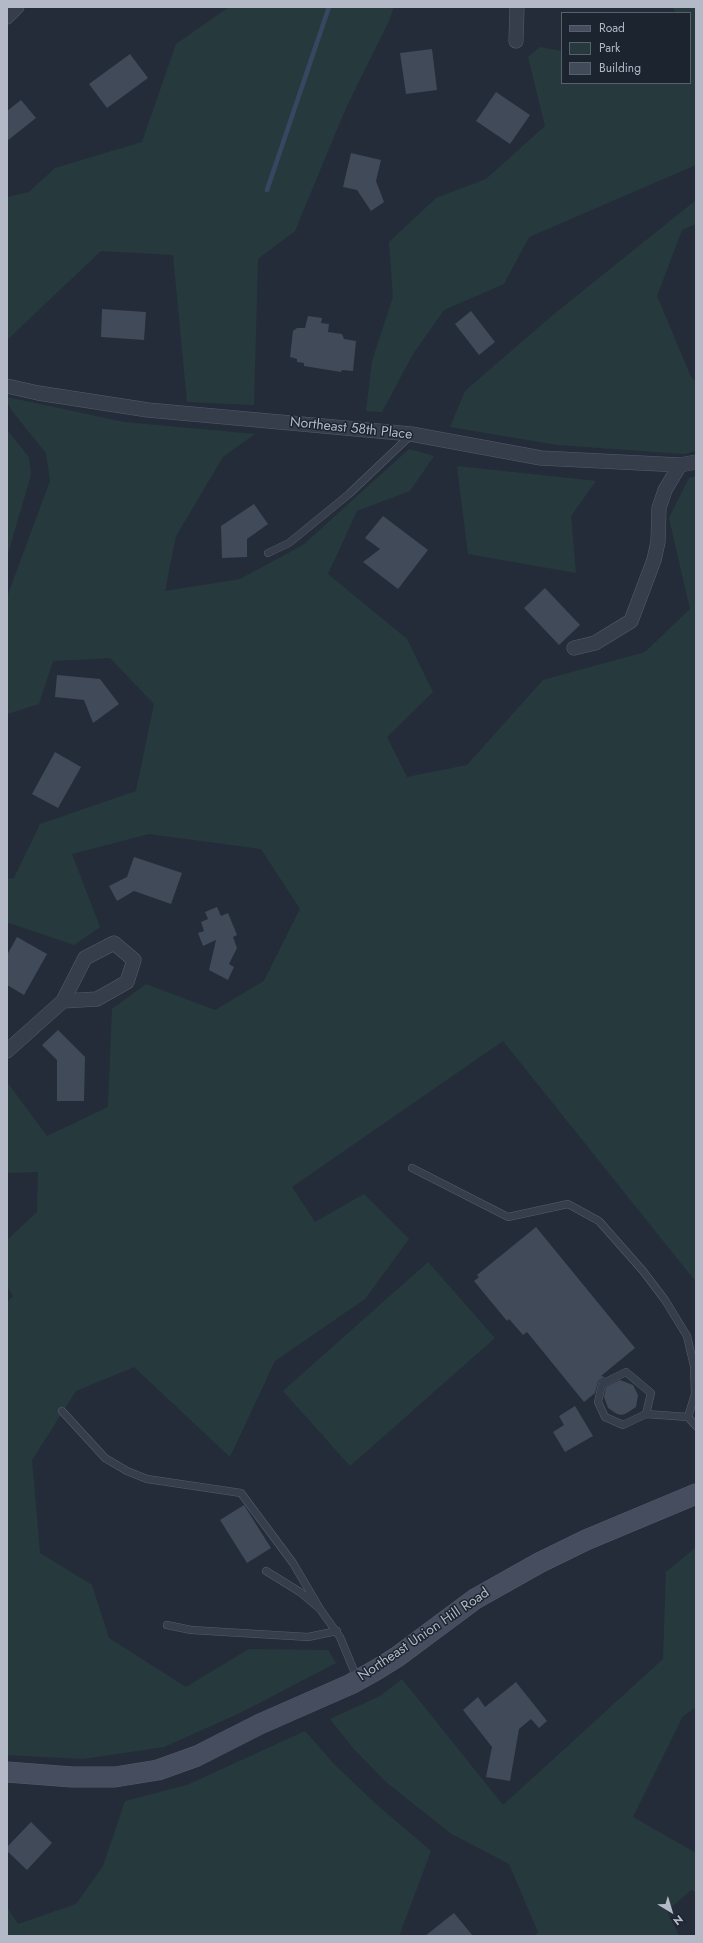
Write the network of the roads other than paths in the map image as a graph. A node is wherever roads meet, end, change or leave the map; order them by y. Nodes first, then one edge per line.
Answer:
1 (17, 7) edge
2 (518, 7) edge
3 (7, 17) edge
4 (516, 41) dead end
5 (7, 386) edge
6 (411, 434) junction
7 (696, 462) edge
8 (680, 465) junction
9 (268, 553) dead end
10 (574, 648) dead end
11 (63, 1001) junction
12 (7, 1051) edge
13 (412, 1168) dead end
14 (62, 1411) dead end
15 (646, 1414) junction
16 (688, 1417) junction
17 (696, 1426) edge
18 (696, 1494) edge
19 (266, 1571) dead end
20 (320, 1609) junction
21 (167, 1625) dead end
22 (337, 1631) junction
23 (358, 1680) junction
24 (7, 1772) edge

1 - 3 street
2 - 4 street
5 - 6 street, Northeast 58th Place
6 - 8 street, Northeast 58th Place
6 - 9 lane
7 - 8 street, Northeast 58th Place
8 - 10 street
11 - 11 street
11 - 12 street
13 - 16 lane
14 - 20 lane
15 - 15 lane
15 - 16 lane
16 - 17 lane
18 - 23 street, Northeast Union Hill Road
19 - 20 lane
20 - 22 lane
21 - 22 lane
22 - 23 lane
23 - 24 street, Northeast Union Hill Road

